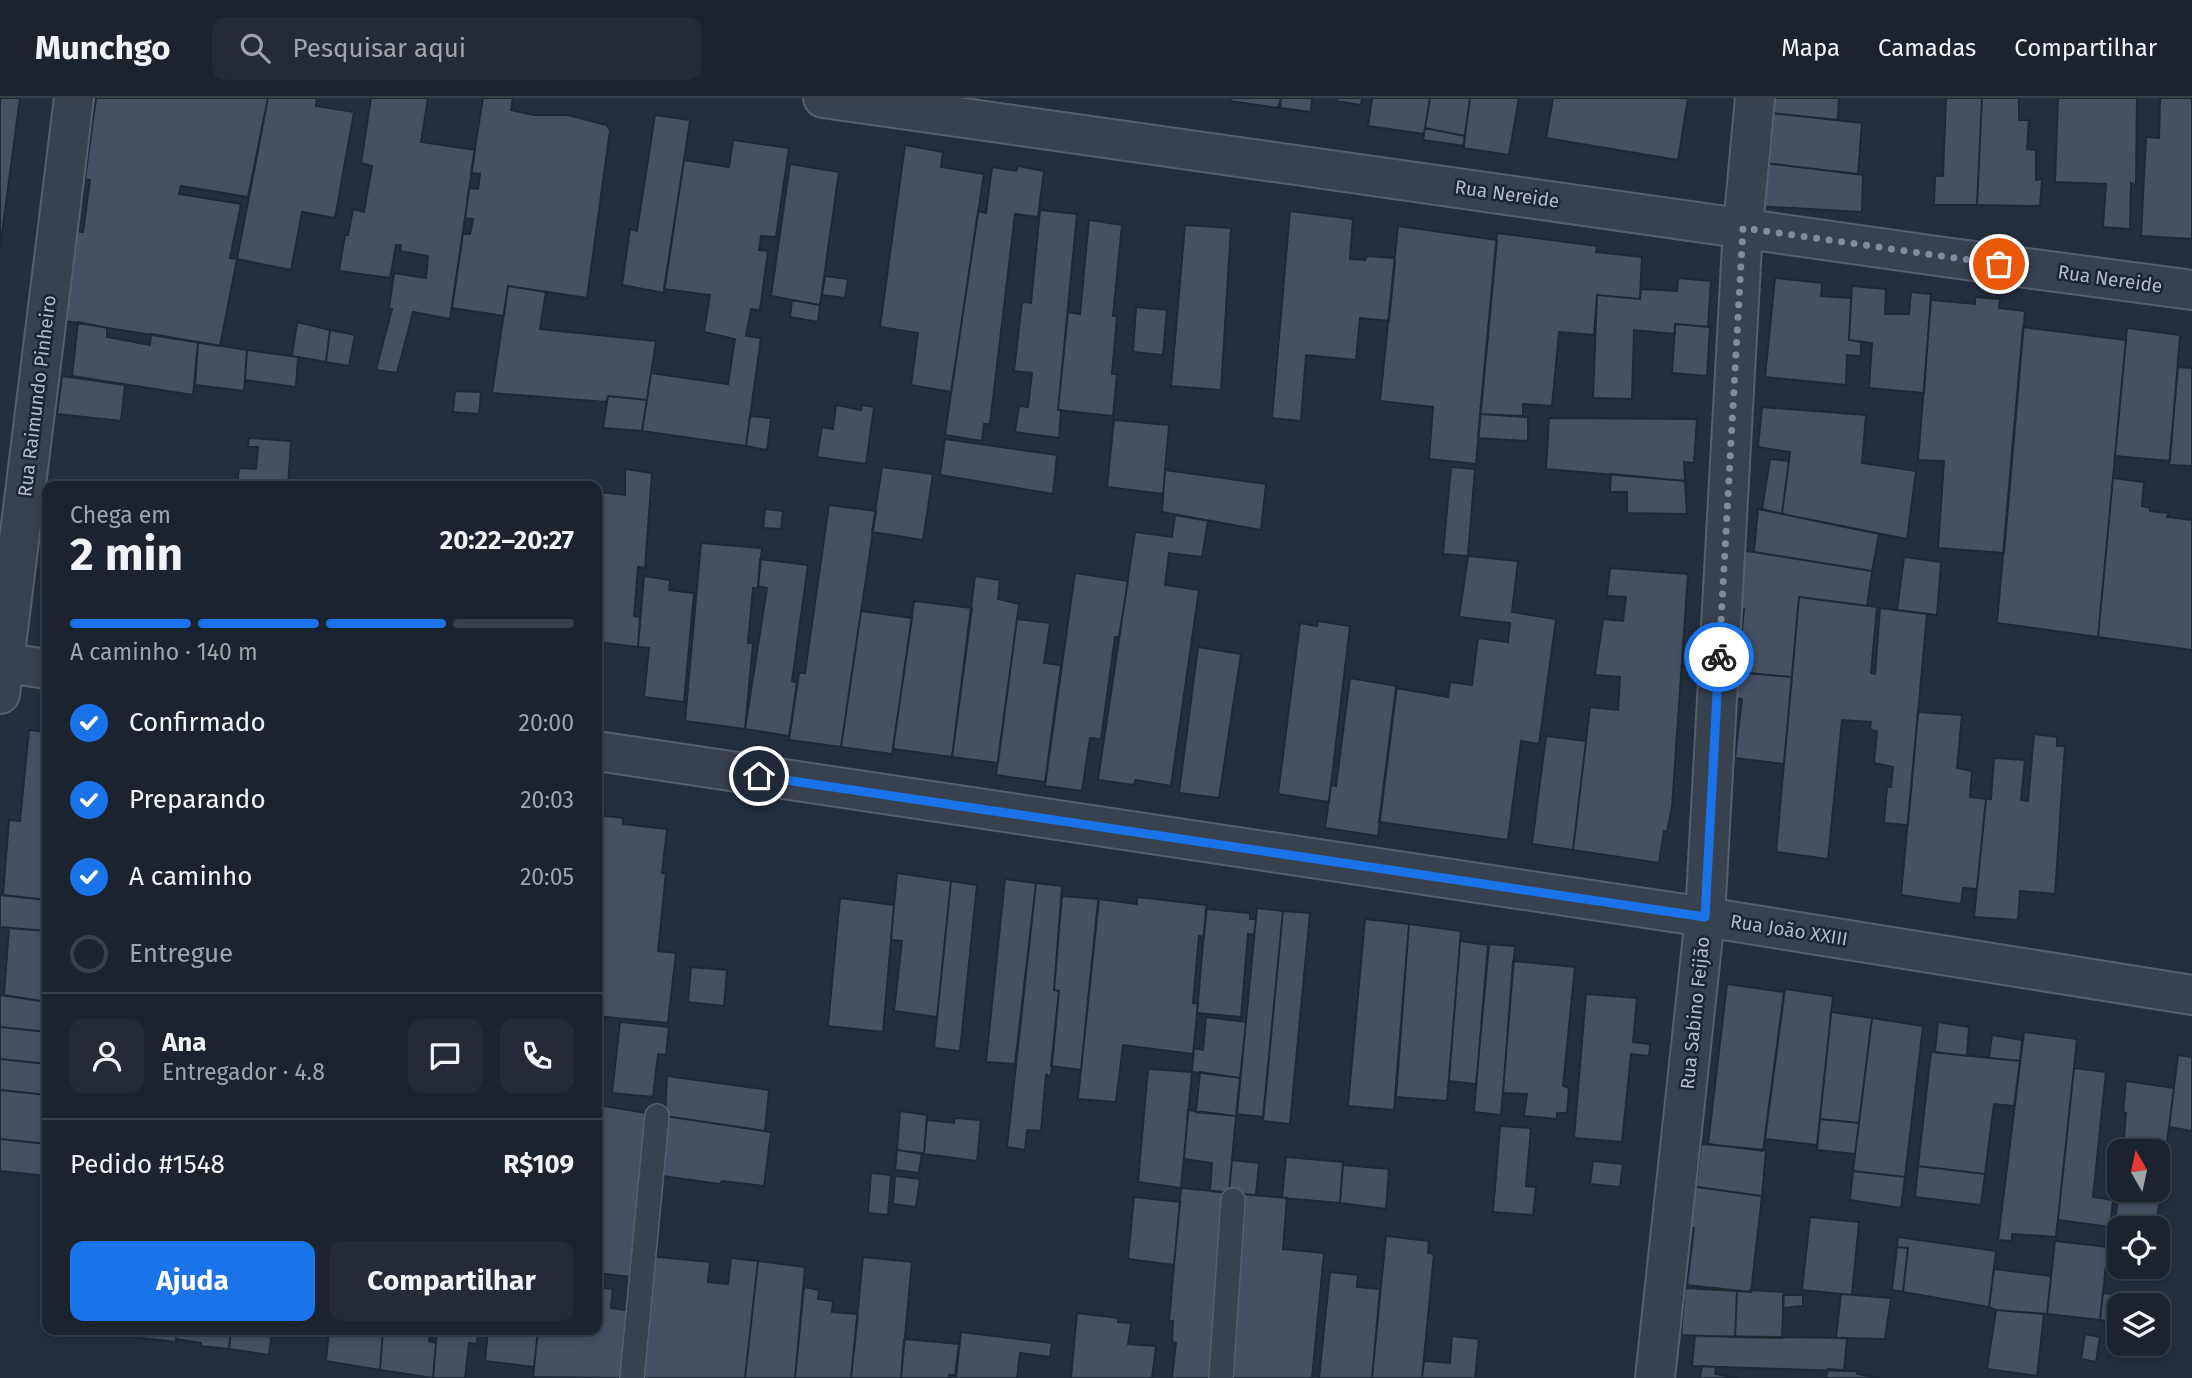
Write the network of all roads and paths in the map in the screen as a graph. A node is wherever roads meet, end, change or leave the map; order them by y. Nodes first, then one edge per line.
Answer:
1 (74, 98) edge
2 (822, 98) edge
3 (1755, 98) edge
4 (1743, 228) junction
5 (2192, 289) edge
6 (42, 669) edge
7 (1, 673) edge
8 (602, 752) edge
9 (1705, 917) junction
10 (2192, 995) edge
11 (657, 1116) dead end
12 (1233, 1200) dead end
13 (632, 1378) edge
14 (1221, 1378) edge
15 (1656, 1378) edge

1 - 7 street, Rua Raimundo Pinheiro
2 - 4 street, Rua Nereide
3 - 4 street, Rua Sabino Feijão
4 - 5 street, Rua Nereide
4 - 9 street, Rua Sabino Feijão
6 - 7 street
8 - 9 street, Rua João XXIII
9 - 10 street, Rua João XXIII
9 - 15 street, Rua Sabino Feijão
11 - 13 lane
12 - 14 lane

